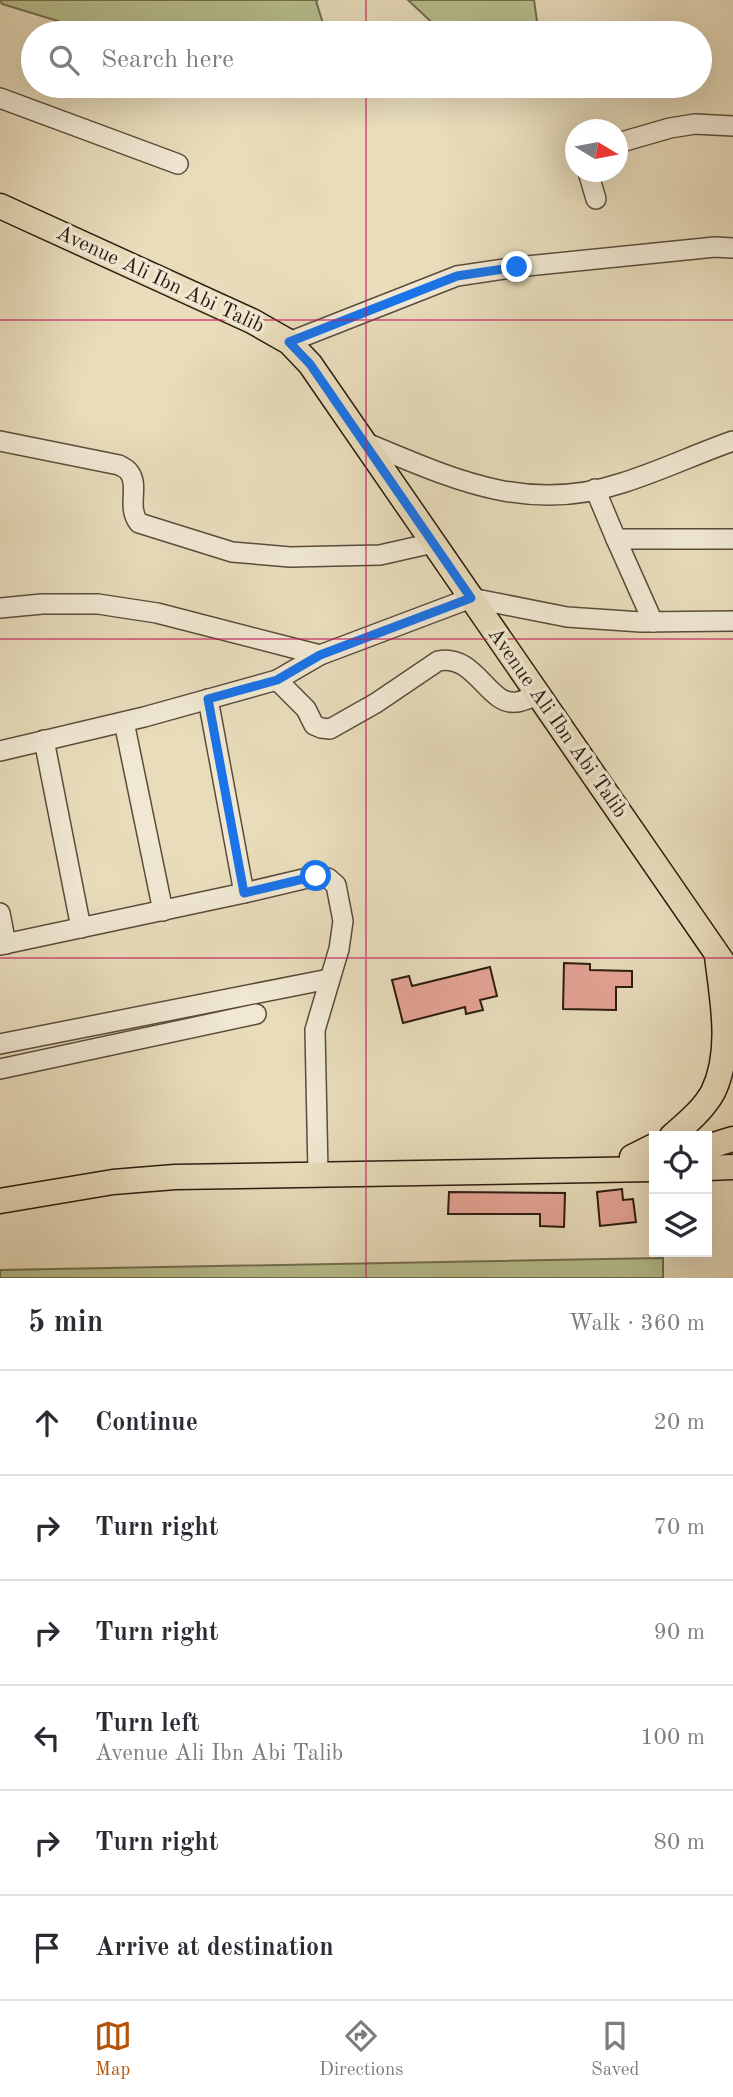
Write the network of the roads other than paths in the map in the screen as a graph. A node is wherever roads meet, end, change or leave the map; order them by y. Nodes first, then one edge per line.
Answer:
1 (0, 98) edge
2 (733, 126) edge
3 (628, 140) edge
4 (178, 164) dead end
5 (591, 182) edge
6 (596, 199) dead end
7 (0, 206) edge
8 (733, 248) edge
9 (289, 342) junction
10 (0, 441) edge
11 (733, 441) edge
12 (363, 442) junction
13 (595, 489) junction
14 (733, 539) edge
15 (616, 540) junction
16 (433, 543) junction
17 (471, 598) junction
18 (0, 608) edge
19 (733, 621) edge
20 (653, 622) junction
21 (320, 655) junction
22 (277, 680) junction
23 (538, 695) junction
24 (208, 699) junction
25 (124, 722) junction
26 (44, 740) junction
27 (0, 751) edge
28 (244, 893) junction
29 (163, 911) junction
30 (0, 913) edge
31 (81, 928) junction
32 (3, 945) edge
33 (717, 955) junction
34 (733, 977) edge
35 (329, 979) junction
36 (733, 988) edge
37 (256, 1014) dead end
38 (0, 1044) edge
39 (0, 1069) edge
40 (678, 1131) edge
41 (733, 1139) edge
42 (712, 1145) edge
43 (643, 1155) edge
44 (733, 1167) edge
45 (712, 1168) edge
46 (649, 1169) edge
47 (550, 1170) junction
48 (318, 1173) junction
49 (0, 1200) edge

1 - 4 street
2 - 3 street
5 - 6 street
7 - 9 main road, Avenue Ali Ibn Abi Talib
8 - 9 street
9 - 12 main road, Avenue Ali Ibn Abi Talib
10 - 16 street
11 - 13 street
12 - 13 street
12 - 16 main road, Avenue Ali Ibn Abi Talib
13 - 15 street
14 - 15 street
15 - 20 street
16 - 17 main road, Avenue Ali Ibn Abi Talib
17 - 20 street
17 - 21 street
17 - 23 main road, Avenue Ali Ibn Abi Talib
18 - 21 street
19 - 20 street
21 - 22 street
22 - 23 street
22 - 24 street
23 - 33 main road, Avenue Ali Ibn Abi Talib
24 - 25 street
24 - 28 street
25 - 26 street
25 - 29 street
26 - 27 street
26 - 31 street
28 - 29 street
28 - 35 street
29 - 31 street
30 - 32 street
31 - 32 street
33 - 34 main road
33 - 36 main road
33 - 40 main road
35 - 38 street
35 - 48 street
37 - 39 street
41 - 42 main road
43 - 47 main road
44 - 45 main road
46 - 47 main road
47 - 48 main road
48 - 49 main road

